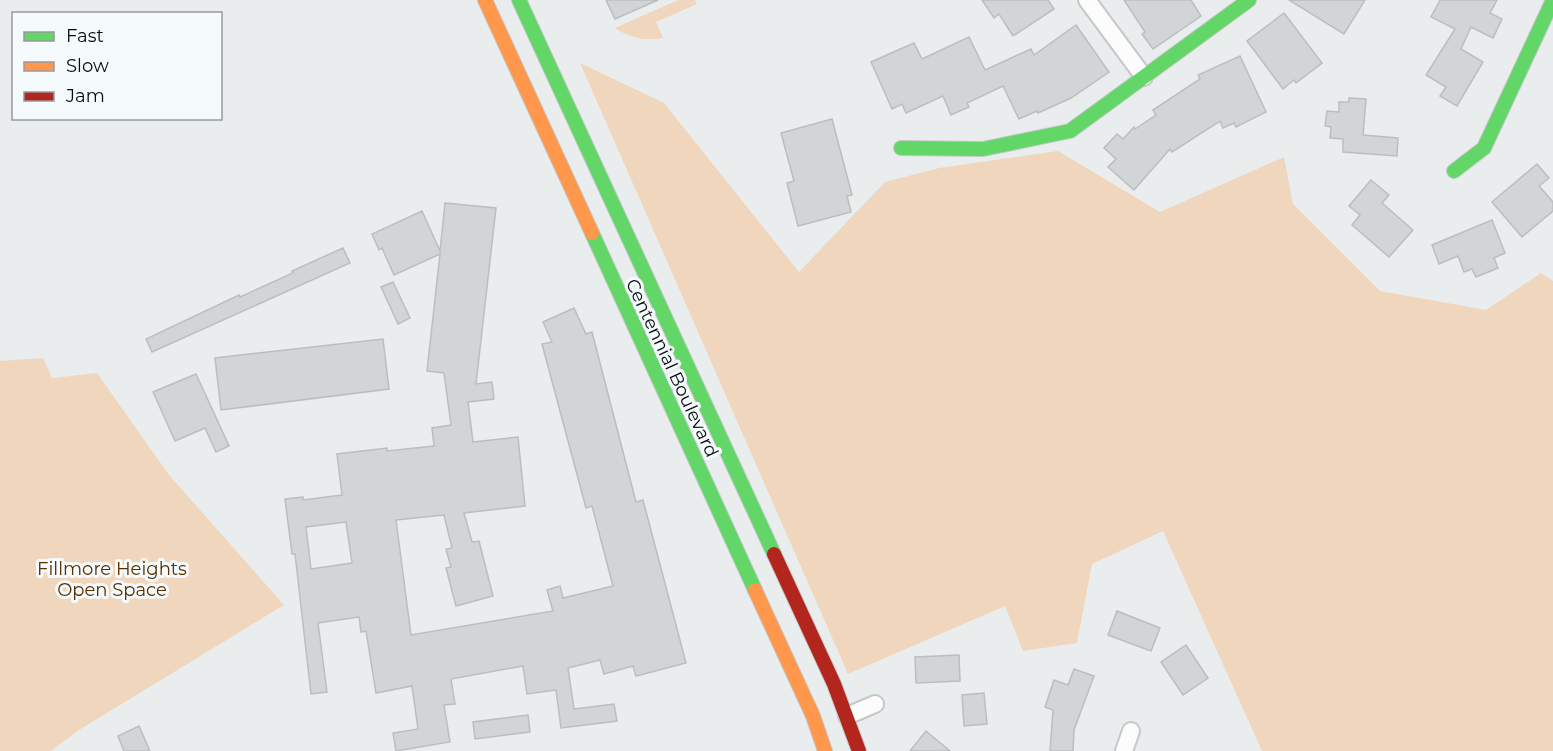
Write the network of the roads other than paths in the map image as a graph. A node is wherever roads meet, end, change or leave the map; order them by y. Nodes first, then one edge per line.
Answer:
1 (485, 0) edge
2 (519, 0) edge
3 (1088, 0) edge
4 (1249, 0) edge
5 (1553, 0) edge
6 (1144, 77) junction
7 (901, 148) dead end
8 (1454, 171) dead end
9 (875, 705) dead end
10 (847, 716) junction
11 (1131, 731) dead end
12 (825, 751) edge
13 (859, 751) edge
14 (1124, 751) edge

1 - 12 main road, Centennial Boulevard
2 - 10 main road, Centennial Boulevard
3 - 6 street
4 - 6 main road
5 - 8 main road
6 - 7 main road
9 - 10 street
10 - 13 main road, Centennial Boulevard
11 - 14 street

